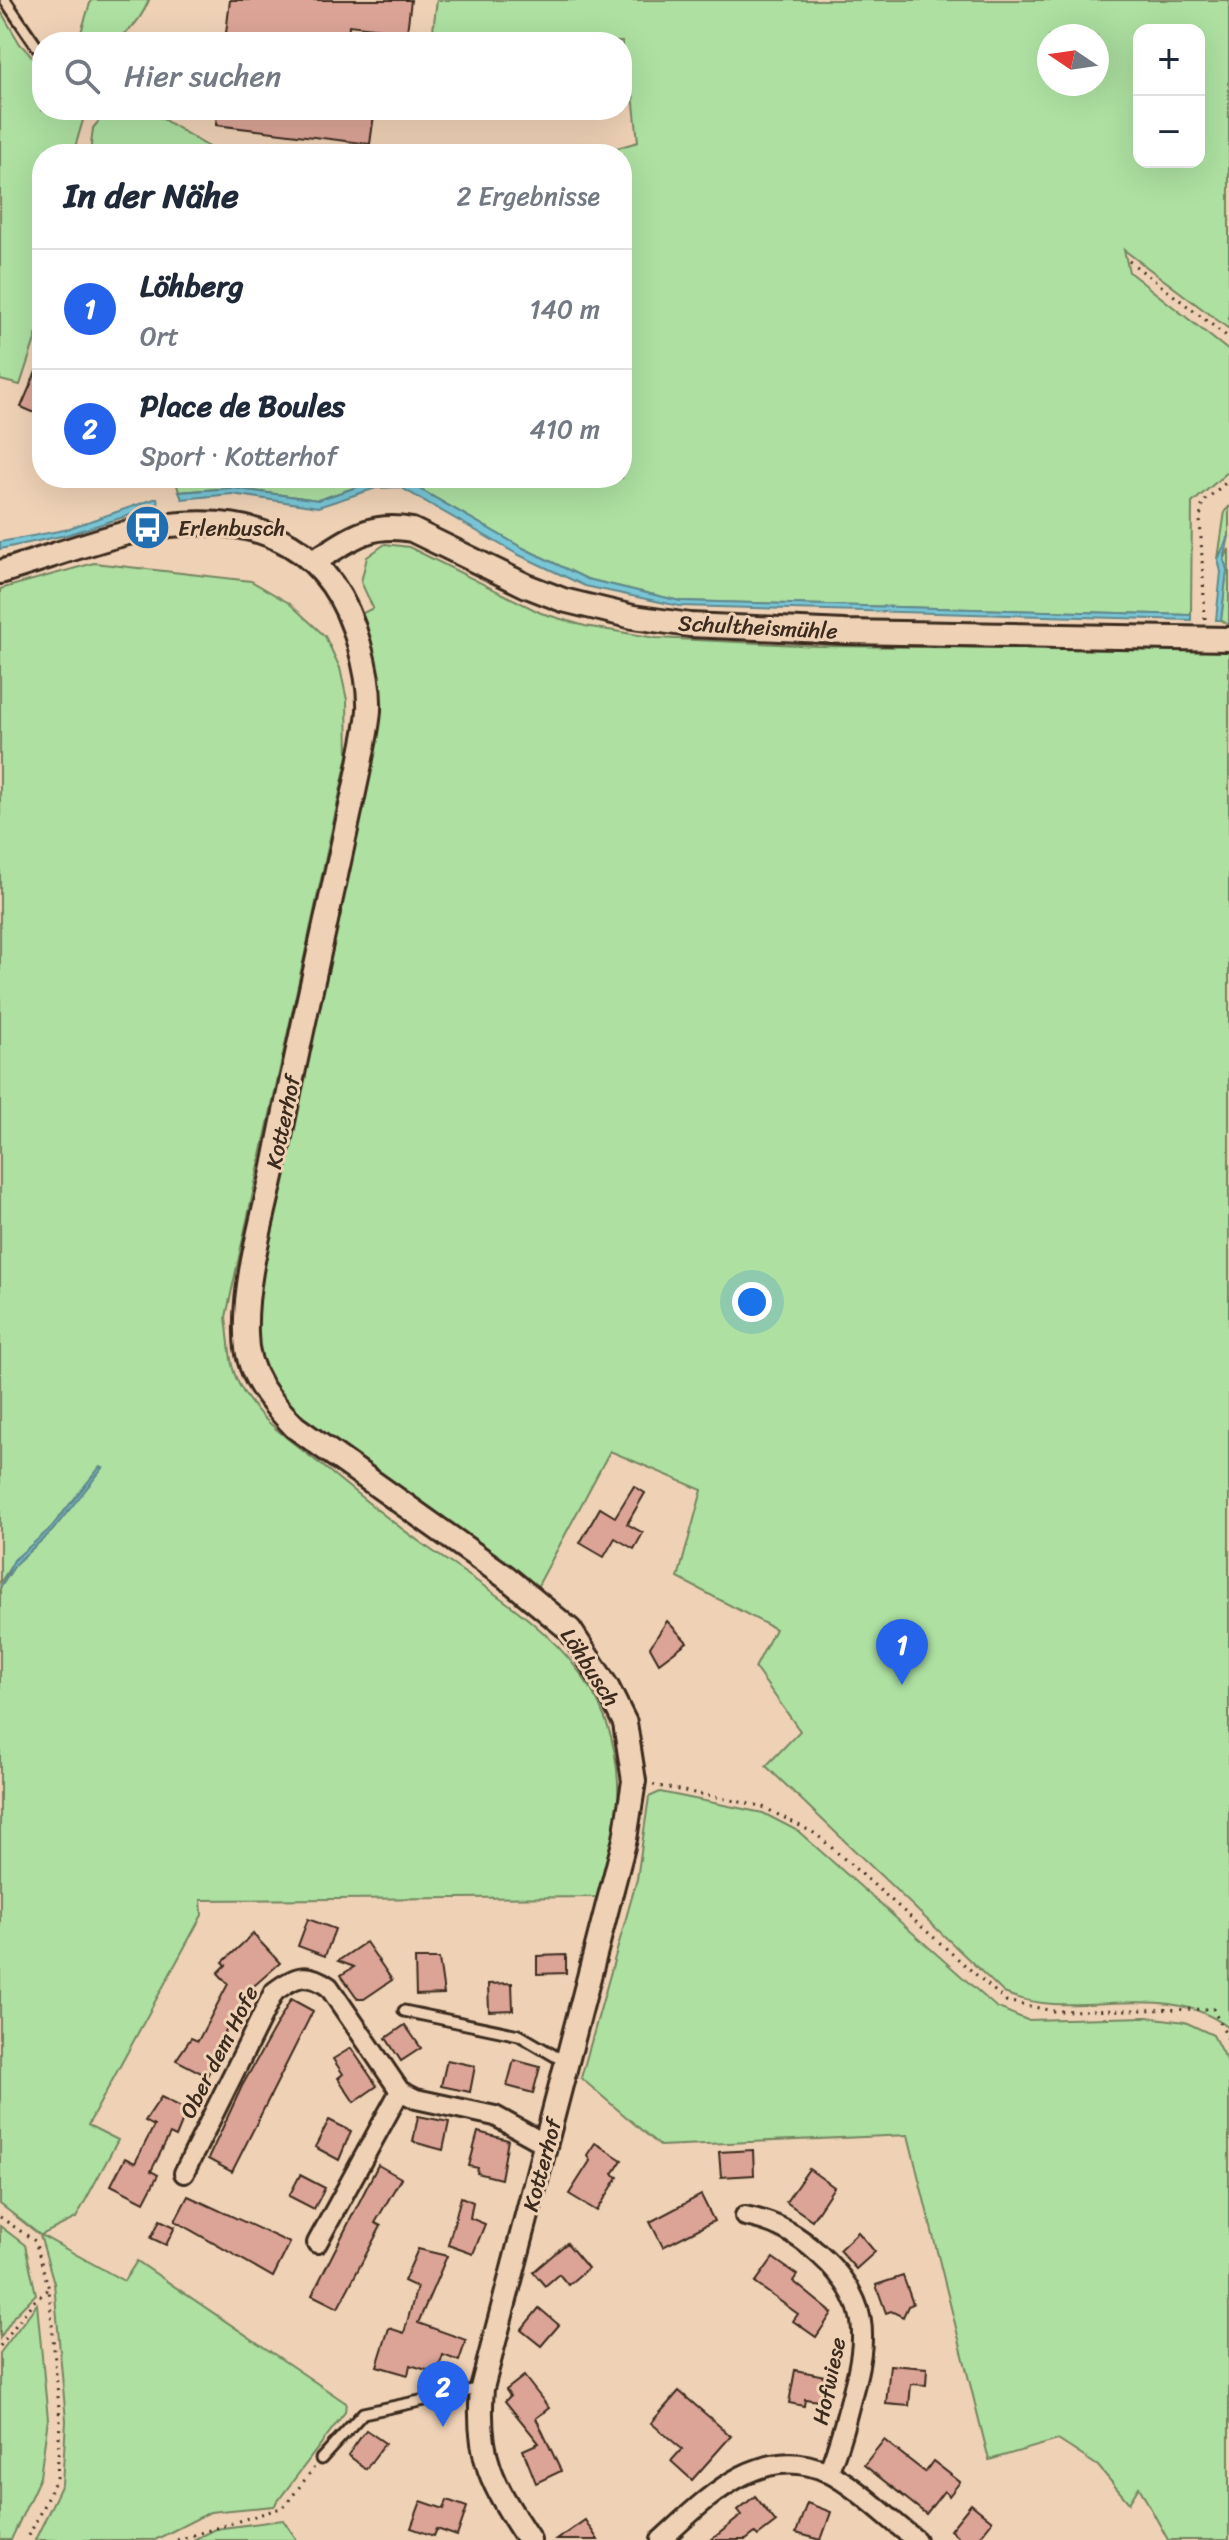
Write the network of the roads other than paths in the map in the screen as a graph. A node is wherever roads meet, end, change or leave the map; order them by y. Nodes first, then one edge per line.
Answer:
1 (5, 0) edge
2 (32, 39) edge
3 (315, 561) junction
4 (0, 572) edge
5 (1229, 639) edge
6 (506, 1577) joint
7 (634, 1781) joint
8 (404, 2011) dead end
9 (569, 2064) junction
10 (400, 2091) junction
11 (547, 2145) junction
12 (184, 2173) dead end
13 (745, 2216) dead end
14 (317, 2243) dead end
15 (482, 2388) junction
16 (321, 2459) road end
17 (828, 2472) junction
18 (529, 2540) edge
19 (661, 2540) edge
20 (916, 2540) edge

1 - 2 lane
3 - 4 street
3 - 5 street, Schultheismühle
3 - 6 street, Kotterhof
6 - 7 street, Löhbusch
7 - 9 street, Kotterhof
8 - 9 lane
9 - 11 street, Kotterhof
10 - 11 street
10 - 12 street, Ober dem Hofe
10 - 14 street
11 - 15 street, Kotterhof
13 - 17 street, Hofwiese
15 - 16 lane
15 - 18 street, Kotterhof
17 - 19 street
17 - 20 street

